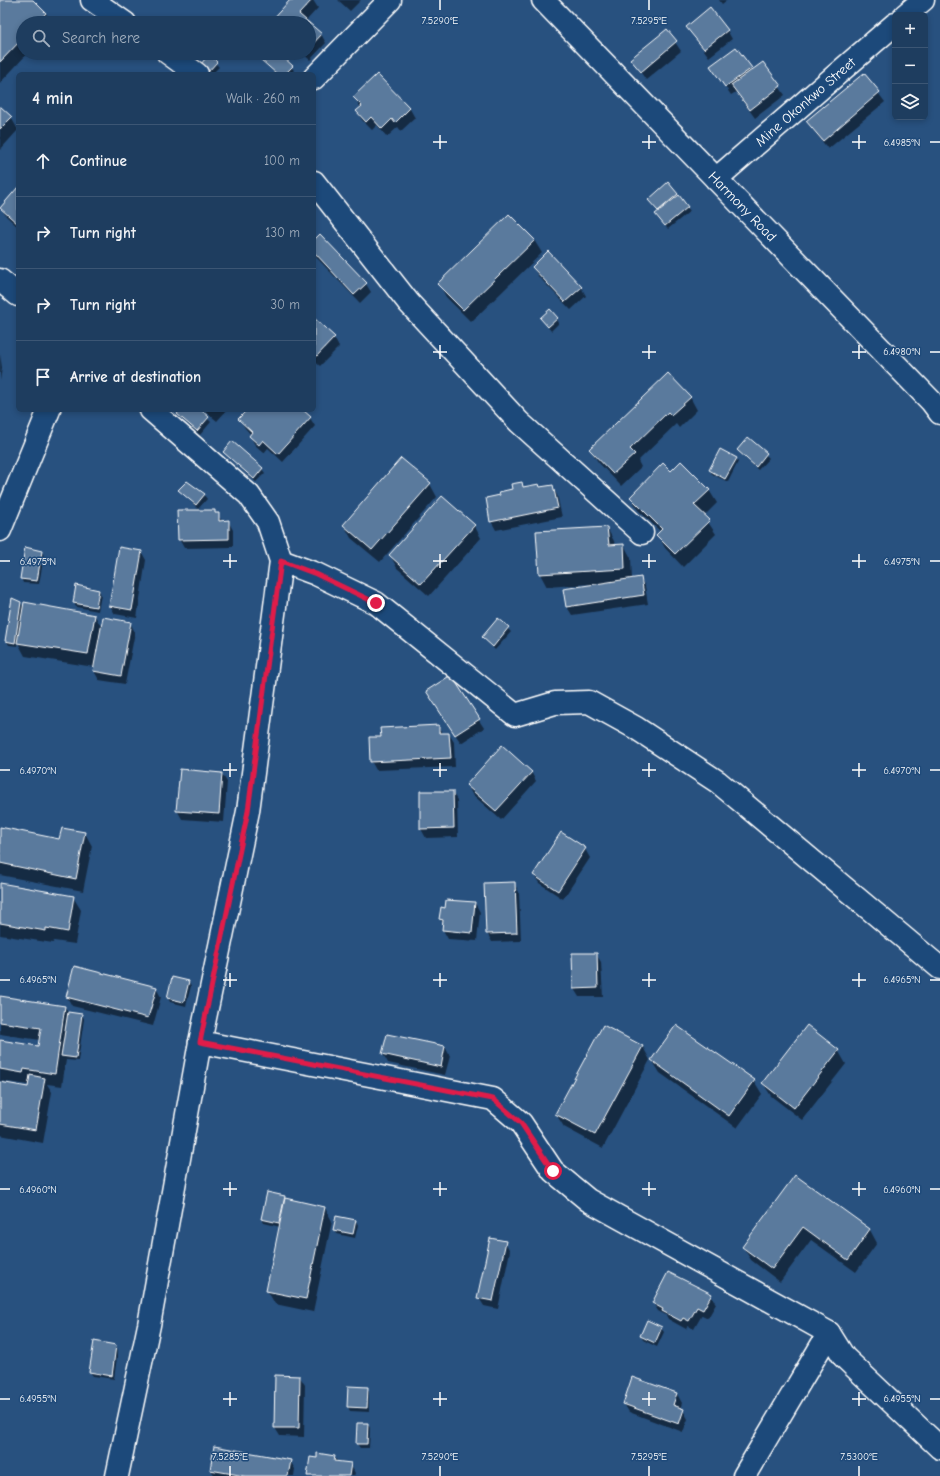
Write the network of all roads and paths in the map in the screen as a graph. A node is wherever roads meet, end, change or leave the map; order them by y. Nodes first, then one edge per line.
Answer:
1 (92, 0) edge
2 (390, 0) edge
3 (543, 0) edge
4 (923, 0) edge
5 (909, 12) edge
6 (115, 16) edge
7 (892, 27) edge
8 (178, 60) edge
9 (195, 72) edge
10 (316, 76) edge
11 (716, 179) junction
12 (316, 185) edge
13 (0, 280) edge
14 (16, 293) edge
15 (937, 403) edge
16 (48, 412) edge
17 (153, 412) edge
18 (0, 530) edge
19 (642, 533) dead end
20 (281, 561) junction
21 (940, 968) edge
22 (200, 1042) junction
23 (829, 1333) junction
24 (940, 1448) edge
25 (117, 1476) edge
26 (744, 1476) edge

1 - 6 street
2 - 10 street
3 - 11 street, Harmony Road
4 - 5 street
7 - 11 street, Mine Okonkwo Street
8 - 9 street
11 - 15 street, Harmony Road
12 - 19 street
13 - 14 street
16 - 18 street
17 - 20 street
20 - 21 street
20 - 22 street
22 - 23 street
22 - 25 street
23 - 24 street
23 - 26 street

